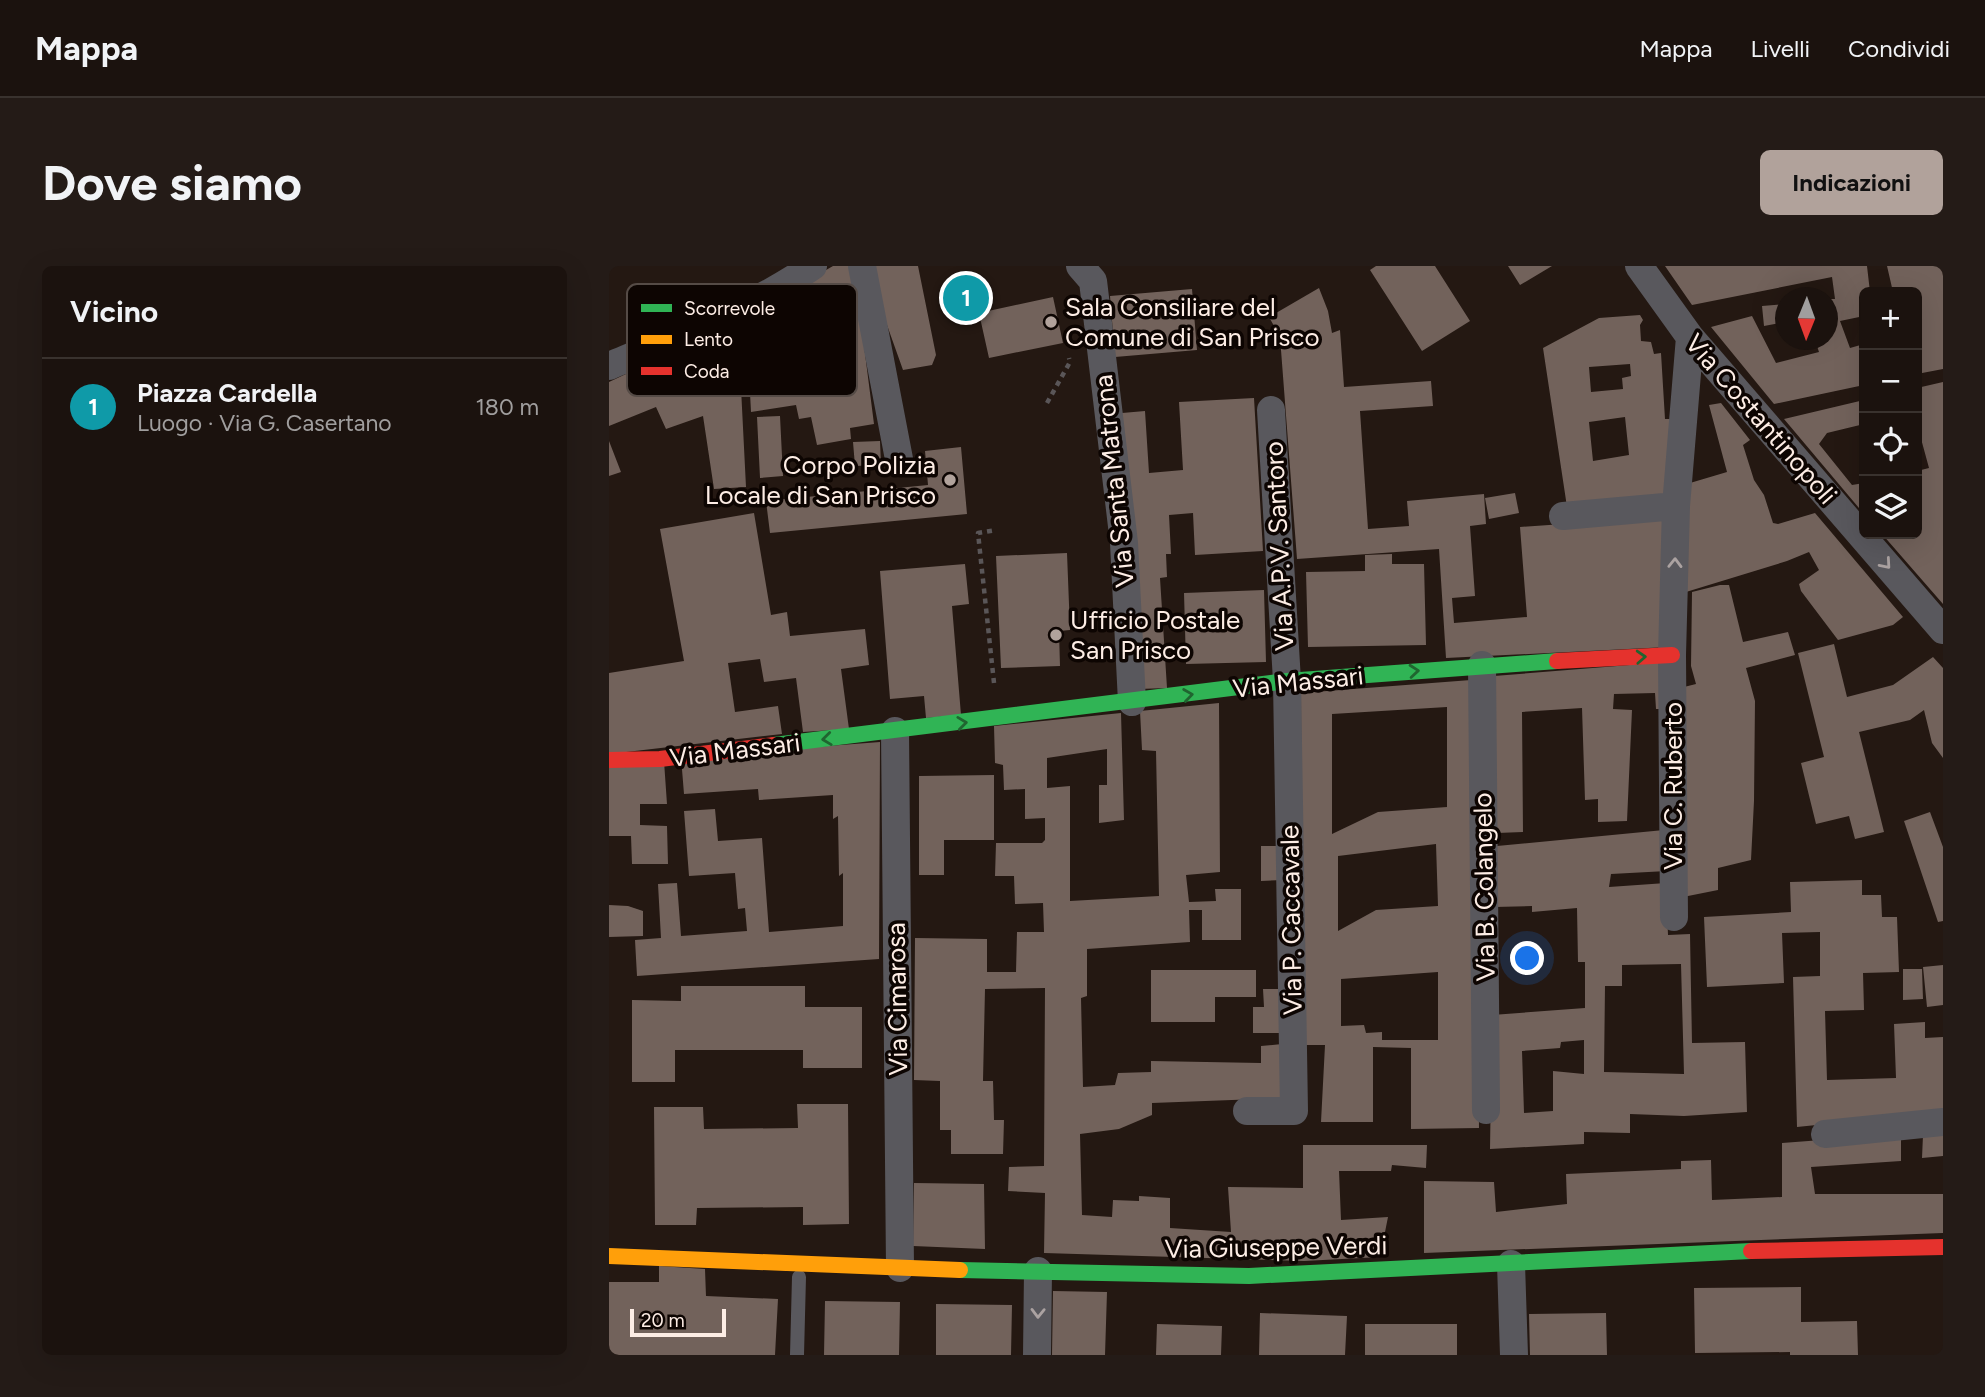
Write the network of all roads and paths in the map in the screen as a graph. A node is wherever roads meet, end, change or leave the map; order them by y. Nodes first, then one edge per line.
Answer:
1 (813, 266) edge
2 (862, 266) edge
3 (1080, 266) edge
4 (1639, 266) edge
5 (784, 284) edge
6 (1690, 337) junction
7 (627, 358) edge
8 (1070, 362) dead end
9 (609, 366) edge
10 (1047, 403) dead end
11 (1271, 410) dead end
12 (899, 459) dead end
13 (1676, 506) junction
14 (1563, 516) dead end
15 (996, 530) dead end
16 (1943, 630) edge
17 (1672, 655) junction
18 (1482, 665) junction
19 (1287, 681) junction
20 (1132, 702) junction
21 (998, 719) junction
22 (895, 731) junction
23 (609, 760) edge
24 (1674, 917) dead end
25 (1486, 1110) dead end
26 (1247, 1111) dead end
27 (1943, 1122) edge
28 (1825, 1134) dead end
29 (1943, 1247) edge
30 (609, 1256) edge
31 (1511, 1264) junction
32 (900, 1268) junction
33 (1038, 1271) junction
34 (799, 1277) dead end
35 (797, 1355) edge
36 (1037, 1355) edge
37 (1514, 1355) edge

1 - 5 street
2 - 12 street
3 - 20 street, Via Santa Matrona
4 - 6 street, Via Costantinopoli
6 - 13 street
6 -> 16 street, Via Costantinopoli
7 - 9 street
8 - 10 path
11 - 19 street, Via A.P.V. Santoro
13 - 14 street
17 -> 13 street
15 - 21 path
18 -> 17 street, Via Massari
17 - 24 street, Via C. Ruberto
19 -> 18 street, Via Massari
18 - 25 street, Via B. Colangelo
20 -> 19 street, Via Massari
19 - 26 street, Via P. Caccavale
20 - 21 street, Via Massari
22 -> 21 street, Via Massari
22 -> 23 street, Via Massari
22 - 32 street, Via Cimarosa
27 - 28 street
29 - 31 street, Via Giuseppe Verdi
30 - 32 street, Via Giuseppe Verdi
31 - 33 street, Via Giuseppe Verdi
31 - 37 street
32 - 33 street, Via Giuseppe Verdi
33 -> 36 street
34 - 35 lane

